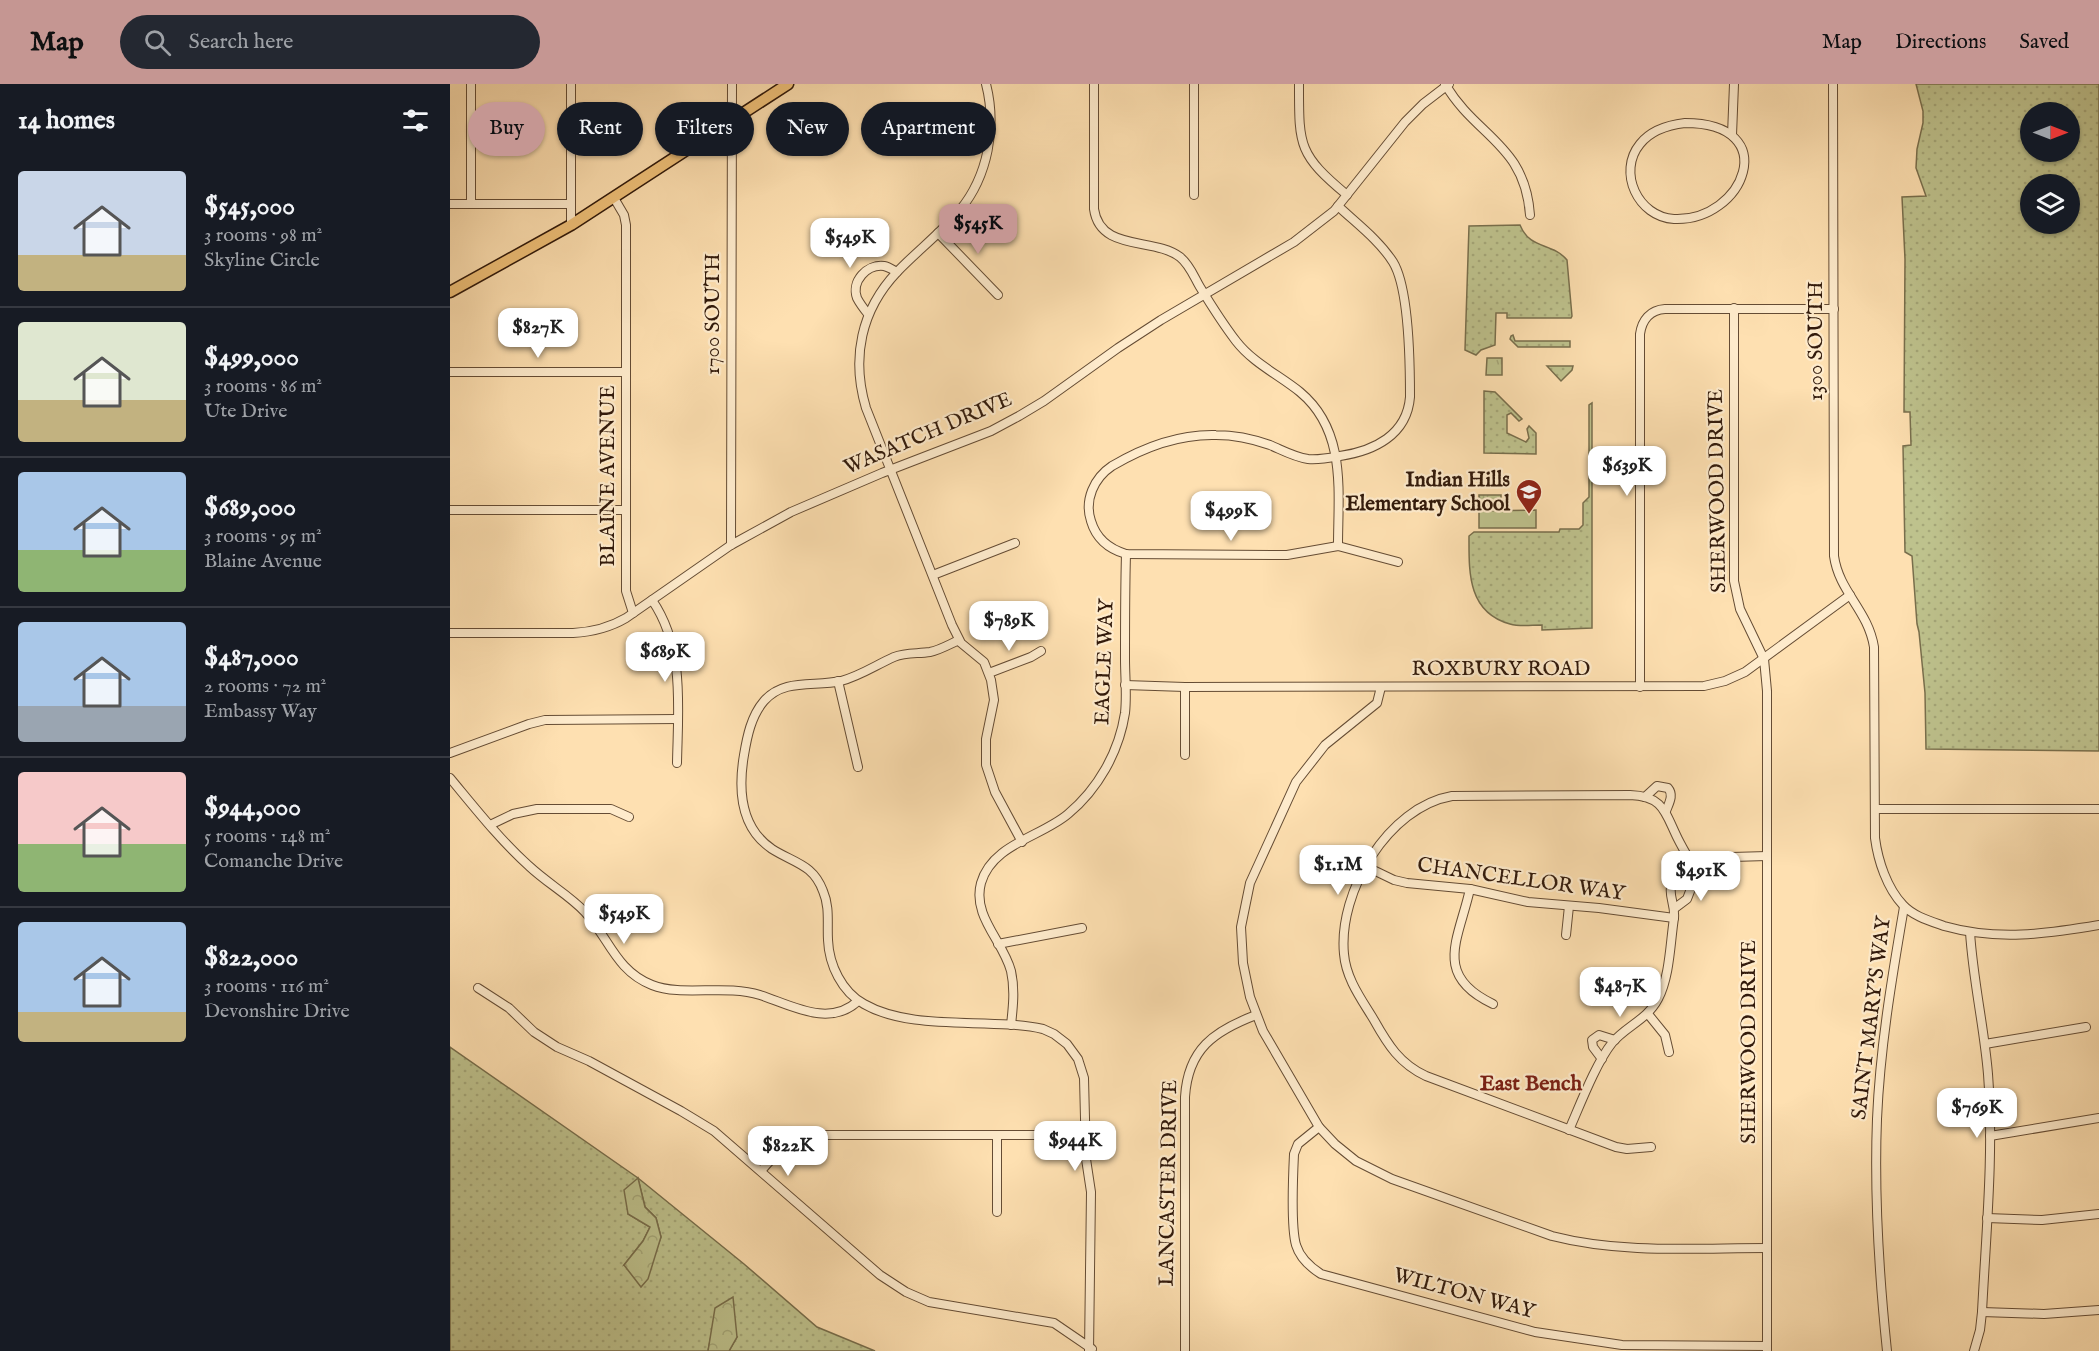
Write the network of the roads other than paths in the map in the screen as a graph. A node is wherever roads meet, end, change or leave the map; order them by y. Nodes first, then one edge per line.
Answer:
1 (471, 84) edge
2 (571, 84) edge
3 (732, 84) edge
4 (788, 84) edge
5 (986, 84) edge
6 (1094, 84) edge
7 (1194, 84) edge
8 (1299, 84) edge
9 (1734, 84) edge
10 (1833, 84) edge
11 (1447, 85) edge
12 (732, 102) edge
13 (754, 106) edge
14 (1732, 135) junction
15 (678, 156) edge
16 (732, 156) edge
17 (1194, 195) dead end
18 (1347, 195) junction
19 (614, 198) junction
20 (450, 204) edge
21 (471, 204) junction
22 (571, 204) junction
23 (1338, 206) junction
24 (1530, 215) dead end
25 (571, 225) junction
26 (938, 233) junction
27 (897, 272) junction
28 (450, 292) edge
29 (1204, 293) junction
30 (998, 295) dead end
31 (1734, 308) junction
32 (1834, 309) junction
33 (868, 314) junction
34 (450, 372) edge
35 (626, 372) junction
36 (1336, 457) junction
37 (890, 470) junction
38 (450, 510) edge
39 (626, 510) junction
40 (1015, 543) dead end
41 (731, 545) junction
42 (1338, 546) junction
43 (1126, 554) junction
44 (1398, 562) dead end
45 (933, 575) junction
46 (1850, 595) junction
47 (652, 600) junction
48 (633, 613) junction
49 (450, 633) edge
50 (959, 640) junction
51 (1041, 651) dead end
52 (1764, 659) junction
53 (989, 674) junction
54 (838, 681) junction
55 (1125, 685) junction
56 (1185, 687) junction
57 (1381, 687) junction
58 (1640, 687) junction
59 (678, 719) junction
60 (450, 753) edge
61 (1185, 755) dead end
62 (677, 763) dead end
63 (858, 767) dead end
64 (450, 778) edge
65 (1646, 797) junction
66 (1875, 809) junction
67 (2099, 809) edge
68 (1666, 811) junction
69 (629, 816) dead end
70 (490, 825) junction
71 (1022, 842) junction
72 (1767, 856) junction
73 (1367, 867) junction
74 (1697, 873) junction
75 (1470, 889) junction
76 (1569, 906) junction
77 (1904, 907) junction
78 (1675, 909) junction
79 (1674, 918) junction
80 (2099, 925) edge
81 (1082, 928) dead end
82 (1970, 932) junction
83 (1566, 935) dead end
84 (998, 944) junction
85 (478, 988) dead end
86 (858, 1001) junction
87 (1493, 1004) dead end
88 (1648, 1014) junction
89 (1256, 1015) junction
90 (1011, 1025) junction
91 (2086, 1027) dead end
92 (1615, 1040) junction
93 (1985, 1044) junction
94 (1669, 1052) dead end
95 (1602, 1059) junction
96 (2099, 1118) edge
97 (1319, 1127) junction
98 (1569, 1130) junction
99 (997, 1135) junction
100 (1085, 1135) junction
101 (1990, 1136) junction
102 (1651, 1147) dead end
103 (761, 1171) junction
104 (997, 1212) dead end
105 (2099, 1214) edge
106 (1987, 1218) junction
107 (1767, 1248) junction
108 (2099, 1310) edge
109 (1982, 1312) junction
110 (1767, 1349) edge
111 (1091, 1350) edge
112 (1185, 1351) edge
113 (1887, 1351) edge
114 (1974, 1351) edge

1 - 21 street
2 - 22 street
3 - 12 street, 1700 SOUTH
4 - 13 main road
5 - 26 street
6 - 29 street
7 - 17 street
8 - 18 street
9 - 14 street
10 - 32 street, 1300 SOUTH
11 - 18 street, WASATCH DRIVE
11 - 24 street
14 - 14 street
15 - 19 main road
16 - 41 street, 1700 SOUTH
18 - 23 street, WASATCH DRIVE
19 - 25 main road
19 - 35 street, BLAINE AVENUE
20 - 21 street
21 - 22 street
22 - 25 street
23 - 29 street, WASATCH DRIVE
23 - 36 street
25 - 28 main road
26 - 27 street
26 - 30 street
27 - 33 street
27 - 33 street
29 - 36 street
29 - 37 street, WASATCH DRIVE
31 - 32 street
31 - 52 street, SHERWOOD DRIVE
31 - 58 street
32 - 46 street, 1300 SOUTH
33 - 37 street
34 - 35 street
35 - 39 street, BLAINE AVENUE
36 - 42 street
36 - 43 street
37 - 41 street, WASATCH DRIVE
37 - 45 street
38 - 39 street
39 - 48 street, BLAINE AVENUE
40 - 45 street
41 - 47 street, WASATCH DRIVE
42 - 43 street
42 - 44 street
43 - 55 street, EAGLE WAY
45 - 50 street
46 - 52 street, ROXBURY ROAD
46 - 66 street, SAINT MARY'S WAY
47 - 48 street, WASATCH DRIVE
47 - 59 street
48 - 49 street, WASATCH DRIVE
50 - 53 street
50 - 54 street
51 - 53 street
52 - 58 street, ROXBURY ROAD
52 - 72 street, SHERWOOD DRIVE
53 - 71 street
54 - 63 street
54 - 86 street
55 - 56 street, ROXBURY ROAD
55 - 71 street, EAGLE WAY
56 - 57 street, ROXBURY ROAD
56 - 61 street
57 - 58 street, ROXBURY ROAD
57 - 89 street
59 - 60 street
59 - 62 street
64 - 70 street
65 - 68 street
65 - 68 street
65 - 73 street
66 - 67 street
66 - 77 street, SAINT MARY'S WAY
68 - 74 street
69 - 70 street
70 - 86 street
71 - 84 street, EAGLE WAY
72 - 74 street
72 - 107 street, SHERWOOD DRIVE
73 - 75 street, CHANCELLOR WAY
73 - 98 street
74 - 78 street
74 - 78 street
75 - 76 street, CHANCELLOR WAY
75 - 87 street
76 - 79 street, CHANCELLOR WAY
76 - 83 street
77 - 82 street
77 - 113 street, SAINT MARY'S WAY
78 - 79 street
79 - 88 street
80 - 82 street
81 - 84 street
82 - 93 street
84 - 90 street, EAGLE WAY
85 - 103 street
86 - 90 street
88 - 92 street
88 - 94 street
89 - 97 street
89 - 112 street, LANCASTER DRIVE
90 - 100 street
91 - 93 street
92 - 95 street
92 - 95 street
93 - 101 street
95 - 98 street
96 - 101 street
97 - 107 street
97 - 110 street, WILTON WAY
98 - 102 street
99 - 100 street
99 - 103 street
99 - 104 street
100 - 111 street
101 - 106 street
103 - 111 street
105 - 106 street
106 - 109 street
107 - 110 street, SHERWOOD DRIVE
108 - 109 street
109 - 114 street

